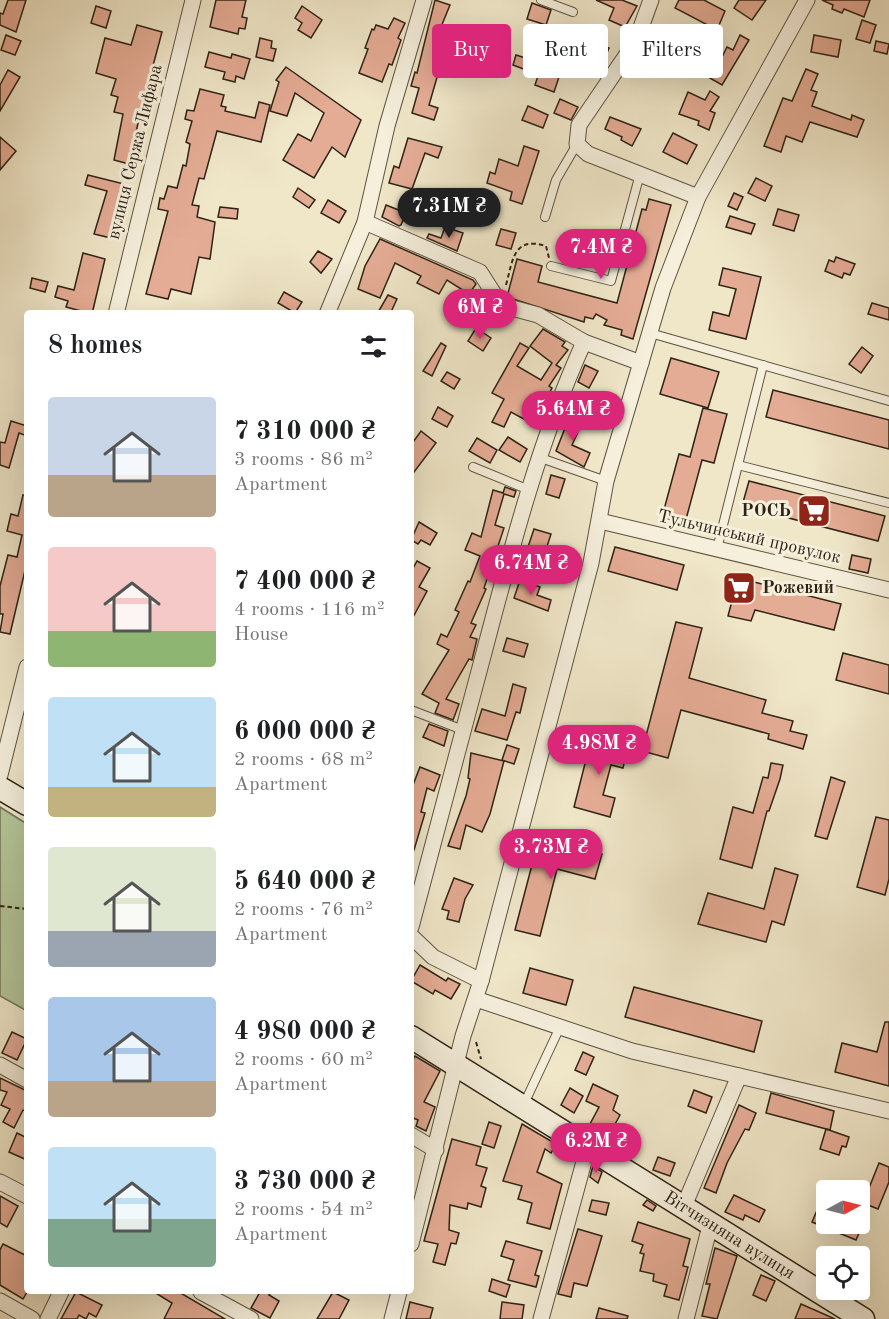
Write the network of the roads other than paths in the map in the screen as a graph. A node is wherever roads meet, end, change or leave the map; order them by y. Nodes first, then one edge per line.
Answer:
1 (193, 0) edge
2 (423, 0) edge
3 (541, 0) edge
4 (651, 0) edge
5 (807, 0) edge
6 (573, 12) dead end
7 (577, 144) junction
8 (640, 174) junction
9 (698, 197) junction
10 (545, 217) dead end
11 (365, 222) junction
12 (551, 266) road end
13 (117, 310) edge
14 (329, 310) edge
15 (650, 333) junction
16 (584, 342) junction
17 (641, 363) junction
18 (763, 365) junction
19 (889, 400) edge
20 (538, 457) junction
21 (738, 465) junction
22 (473, 467) dead end
23 (606, 481) junction
24 (529, 490) junction
25 (889, 503) edge
26 (600, 521) junction
27 (717, 549) junction
28 (888, 588) edge
29 (24, 679) edge
30 (414, 711) edge
31 (463, 730) junction
32 (0, 775) edge
33 (0, 788) edge
34 (24, 802) edge
35 (414, 916) edge
36 (414, 939) edge
37 (481, 981) junction
38 (476, 999) junction
39 (560, 1027) junction
40 (414, 1039) edge
41 (0, 1065) edge
42 (457, 1065) junction
43 (739, 1076) junction
44 (24, 1078) edge
45 (522, 1108) junction
46 (889, 1111) edge
47 (414, 1137) edge
48 (588, 1147) junction
49 (436, 1150) junction
50 (0, 1182) edge
51 (24, 1195) edge
52 (684, 1206) junction
53 (415, 1210) edge
54 (711, 1222) junction
55 (60, 1294) edge
56 (205, 1294) edge
57 (398, 1294) edge
58 (0, 1301) edge
59 (836, 1311) edge
60 (32, 1319) edge
61 (48, 1319) edge
62 (250, 1319) edge
63 (392, 1319) edge
64 (541, 1319) edge
65 (686, 1319) edge
66 (863, 1319) edge

1 - 13 street, вулиця Сержа Лифара
2 - 11 street
3 - 6 lane
4 - 7 street
5 - 9 street
7 - 8 street
7 - 10 lane
8 - 9 street
8 - 12 lane
9 - 15 street
11 - 14 street
11 - 16 street
15 - 17 street
15 - 18 lane
16 - 17 street
16 - 20 street
17 - 23 street
18 - 19 lane
18 - 21 lane
20 - 23 lane
20 - 24 street
21 - 25 lane
21 - 27 lane
22 - 24 lane
23 - 26 street
24 - 31 street
26 - 27 street, Тульчинський провулок
26 - 37 street
27 - 28 street, Тульчинський провулок
29 - 32 street
30 - 31 lane
31 - 35 street
33 - 34 street
36 - 37 street
37 - 38 street
38 - 39 street
38 - 42 street
39 - 43 street
39 - 45 lane
40 - 42 street, Вітчизняна вулиця
41 - 44 street
42 - 45 street, Вітчизняна вулиця
42 - 49 street
43 - 46 street
43 - 52 street
45 - 48 street, Вітчизняна вулиця
47 - 49 street
48 - 52 street, Вітчизняна вулиця
48 - 64 street
49 - 53 street
50 - 51 street
52 - 54 street, Вітчизняна вулиця
54 - 59 street, Вітчизняна вулиця
54 - 65 street
55 - 61 street
56 - 62 street
57 - 63 street
58 - 60 street
59 - 66 street, Вітчизняна вулиця

